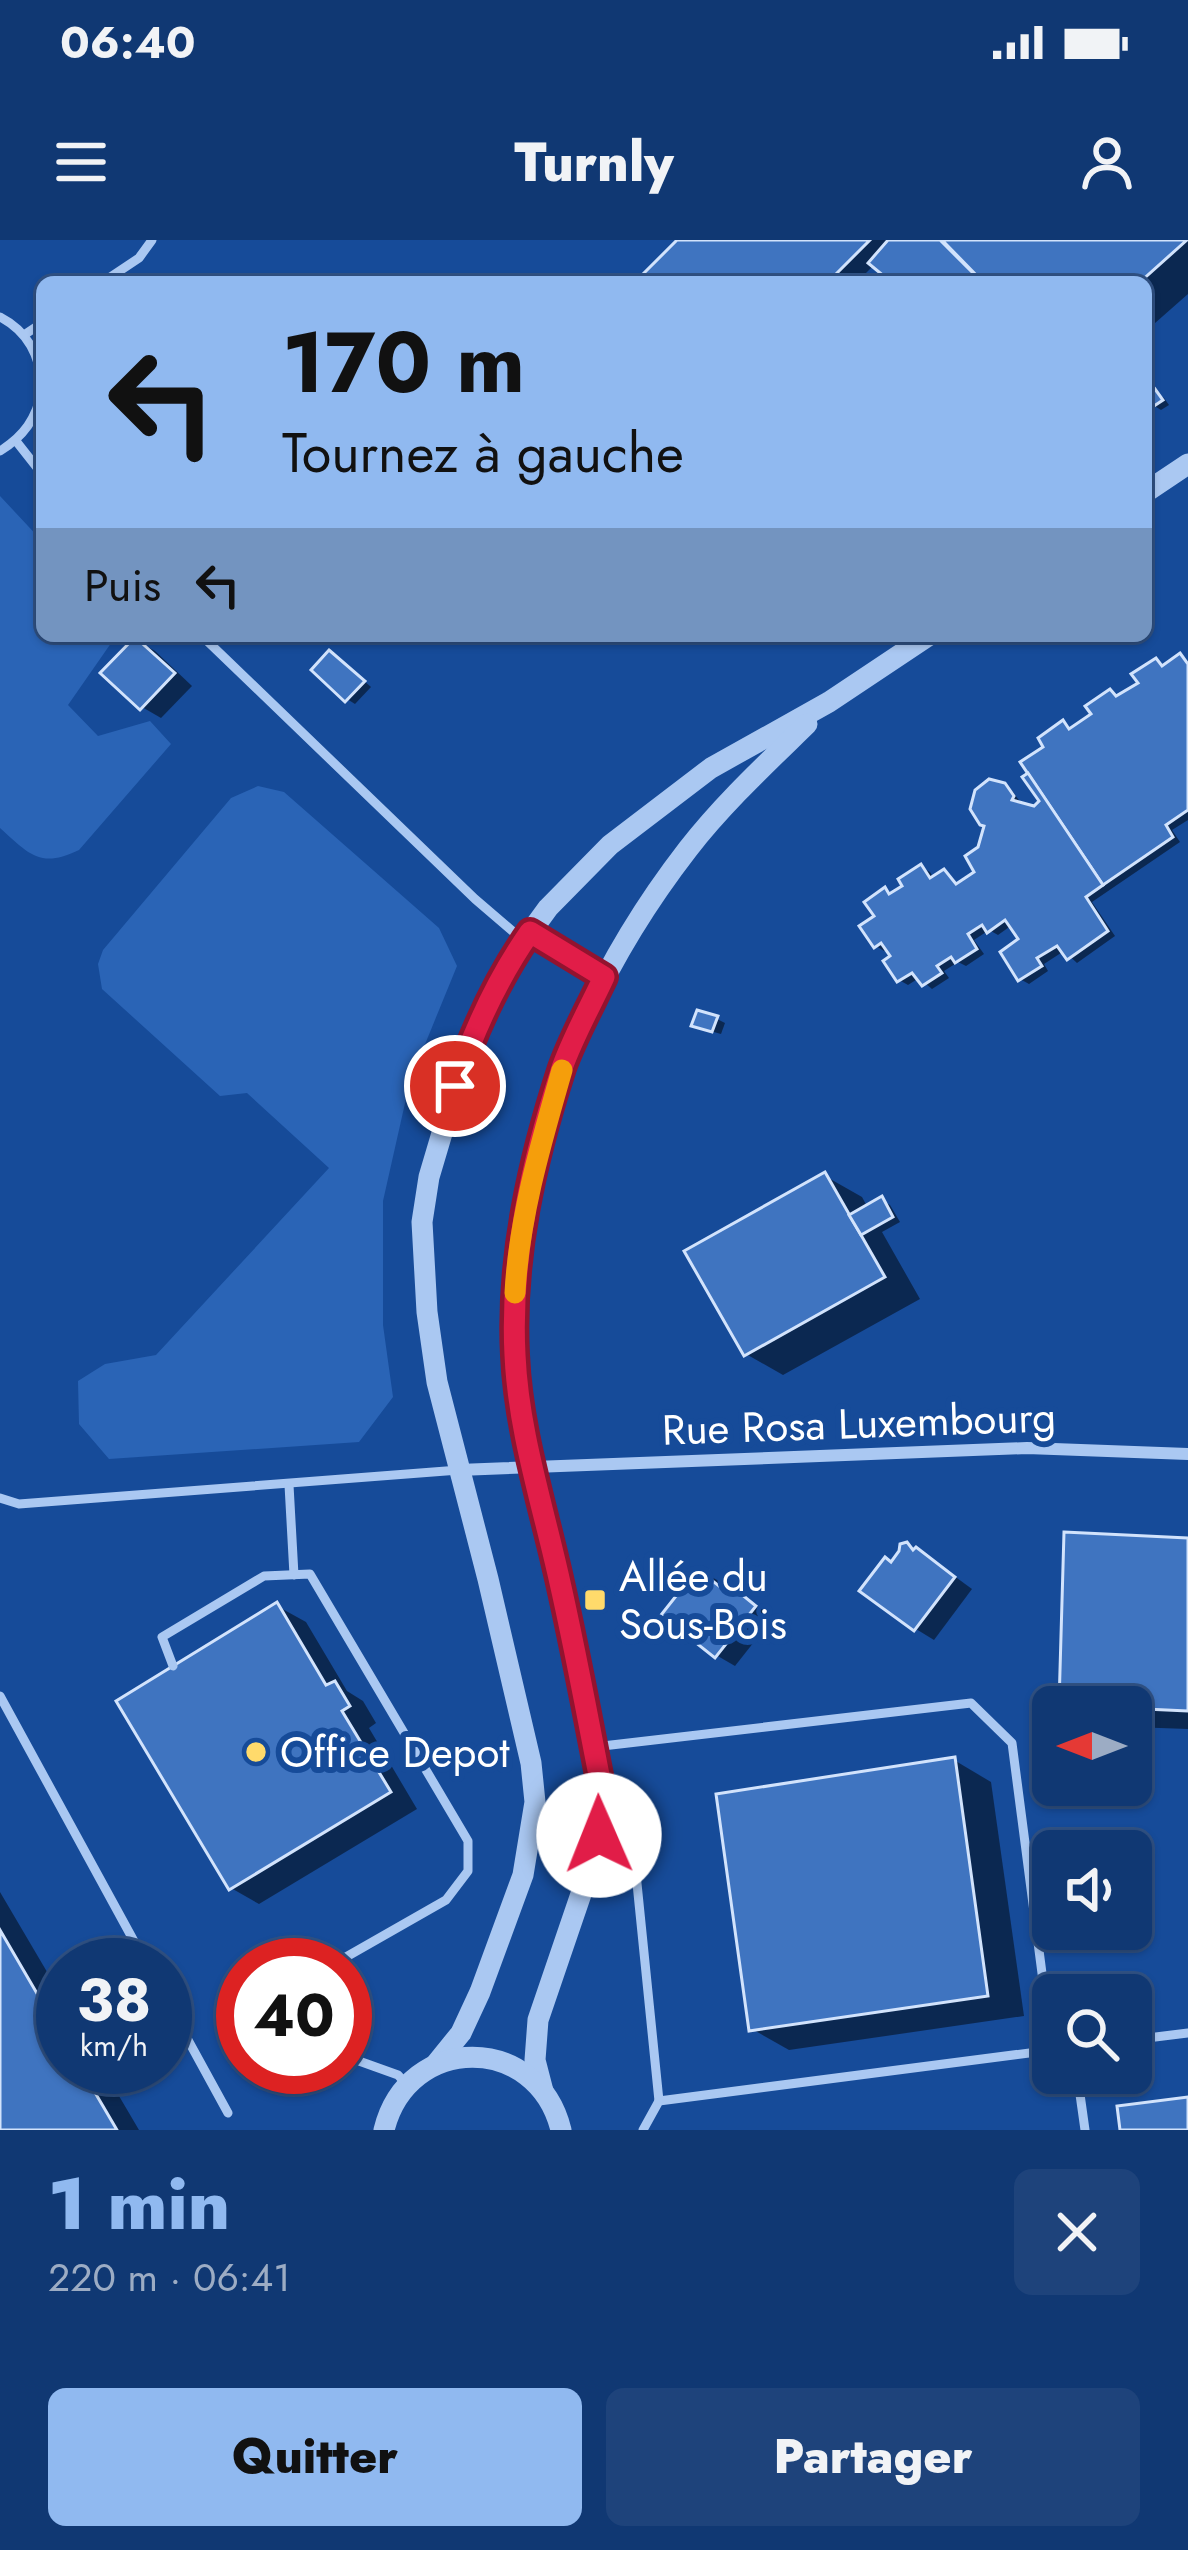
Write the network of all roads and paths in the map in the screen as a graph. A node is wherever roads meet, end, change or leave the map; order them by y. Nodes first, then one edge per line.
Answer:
1 (152, 240) edge
2 (112, 276) edge
3 (0, 317) edge
4 (36, 327) edge
5 (24, 335) junction
6 (36, 355) edge
7 (36, 413) edge
8 (16, 441) junction
9 (0, 452) edge
10 (1188, 464) edge
11 (36, 466) edge
12 (1152, 488) edge
13 (208, 642) edge
14 (919, 642) edge
15 (829, 702) junction
16 (527, 937) junction
17 (604, 977) junction
18 (1188, 1454) edge
19 (531, 1466) junction
20 (459, 1470) junction
21 (289, 1485) junction
22 (0, 1498) edge
23 (294, 1575) junction
24 (173, 1666) dead end
25 (0, 1696) edge
26 (593, 1747) junction
27 (601, 1816) junction
28 (132, 1938) edge
29 (372, 1942) edge
30 (1043, 1974) edge
31 (1188, 2033) edge
32 (1152, 2037) edge
33 (192, 2047) edge
34 (1032, 2053) edge
35 (435, 2065) junction
36 (372, 2066) edge
37 (407, 2085) junction
38 (543, 2091) junction
39 (1080, 2094) edge
40 (658, 2101) junction
41 (228, 2113) dead end
42 (384, 2130) edge
43 (561, 2130) edge
44 (644, 2130) edge
45 (1085, 2130) edge

1 - 2 lane
3 - 5 lane
4 - 5 lane
5 - 6 lane
7 - 8 lane
8 - 9 lane
8 - 11 lane
10 - 12 street
13 - 16 lane
14 - 15 street
15 - 16 street
15 - 17 street
16 - 17 street
16 - 20 street
17 - 19 street
18 - 19 street, Rue Rosa Luxembourg
19 - 20 street, Rue Rosa Luxembourg
19 - 26 street
20 - 21 lane
20 - 35 street
21 - 22 lane
21 - 23 lane
23 - 24 lane
23 - 29 lane
25 - 28 lane
26 - 27 street
26 - 30 lane
27 - 38 street
27 - 40 lane
31 - 32 lane
33 - 41 lane
34 - 40 lane
35 - 37 street
35 - 38 street
36 - 37 lane
37 - 42 street
38 - 43 street
39 - 45 lane
40 - 44 lane

